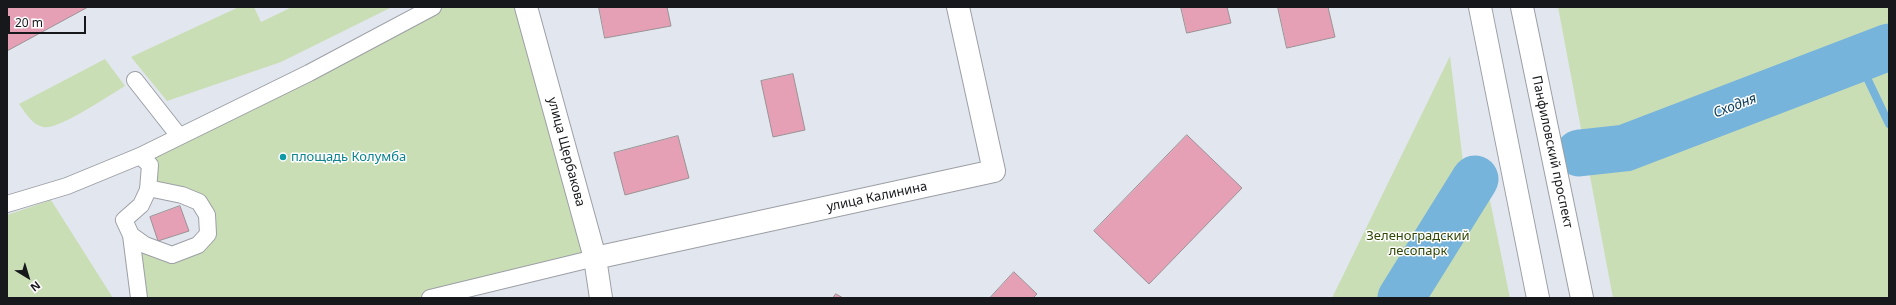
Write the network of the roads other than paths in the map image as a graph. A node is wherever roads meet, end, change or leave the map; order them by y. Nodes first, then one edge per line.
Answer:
1 (433, 7) edge
2 (526, 7) edge
3 (958, 7) edge
4 (1480, 7) edge
5 (1522, 7) edge
6 (135, 80) dead end
7 (179, 136) junction
8 (140, 156) junction
9 (148, 188) junction
10 (7, 204) edge
11 (131, 235) junction
12 (595, 258) junction
13 (139, 298) edge
14 (430, 298) edge
15 (601, 298) edge
16 (1538, 298) edge
17 (1582, 298) edge

1 - 7 lane
2 - 12 street, улица Щербакова
3 - 12 street, улица Калинина
4 - 16 street
5 - 17 street, Панфиловский проспект
6 - 7 lane
7 - 8 lane
8 - 9 lane
8 - 10 lane
9 - 11 lane
9 - 11 lane
11 - 13 lane
12 - 14 lane
12 - 15 street, улица Щербакова

